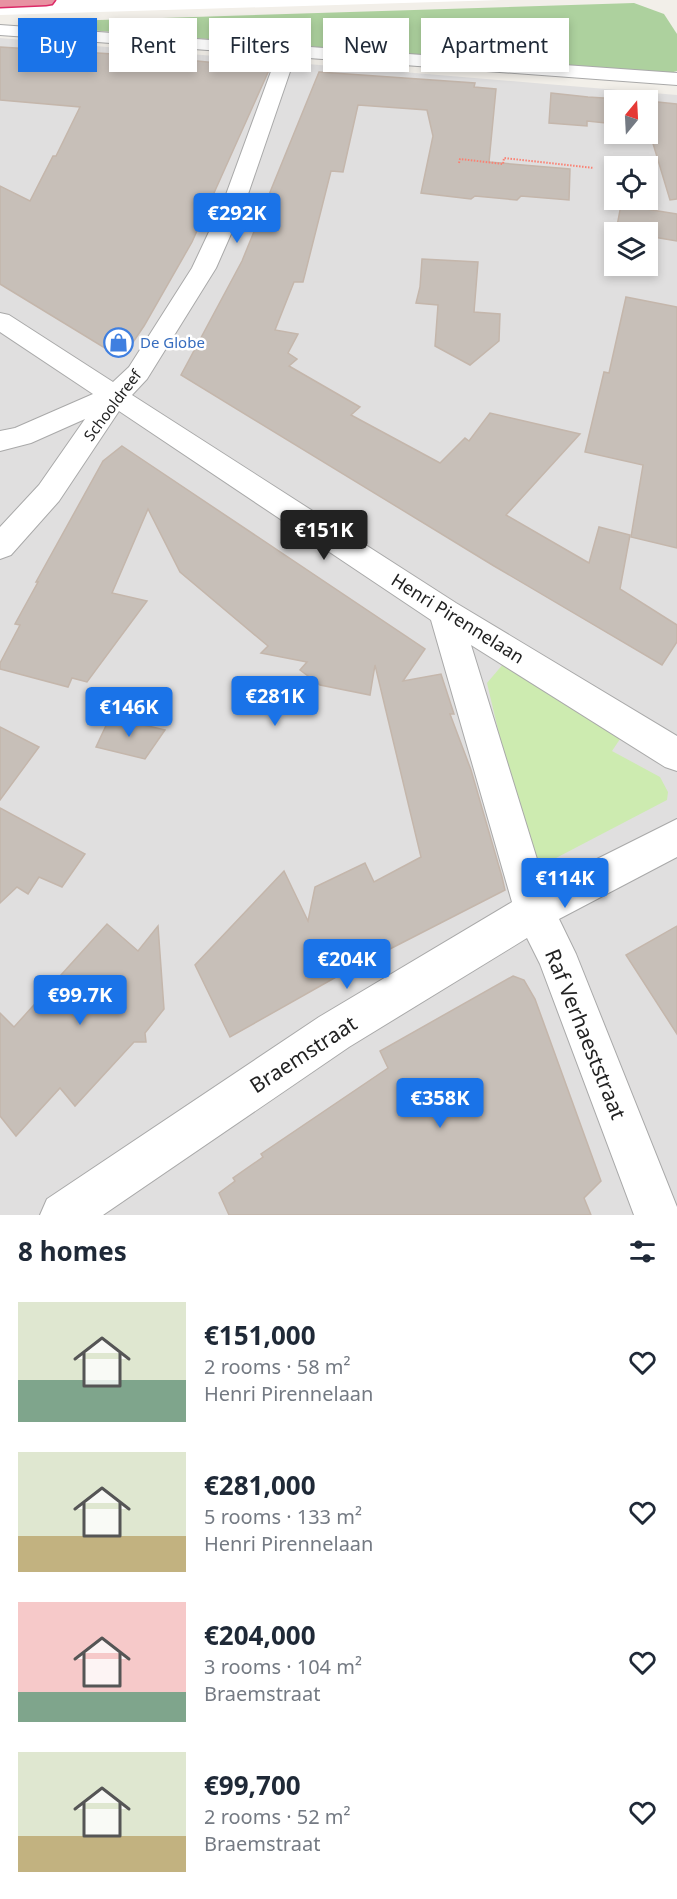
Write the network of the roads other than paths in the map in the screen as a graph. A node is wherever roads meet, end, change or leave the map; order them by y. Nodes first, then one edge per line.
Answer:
1 (46, 0) edge
2 (0, 2) edge
3 (0, 30) edge
4 (209, 45) edge
5 (311, 53) edge
6 (281, 72) edge
7 (677, 79) edge
8 (0, 321) edge
9 (116, 395) junction
10 (0, 441) edge
11 (0, 547) edge
12 (445, 612) junction
13 (677, 755) edge
14 (677, 837) edge
15 (534, 911) junction
16 (63, 1215) edge
17 (657, 1215) edge

1 - 2 highway
3 - 4 street
5 - 7 street
6 - 9 street, Schooldreef
8 - 9 street, Henri Pirennelaan
9 - 10 street
9 - 11 street, Schooldreef
9 - 12 street, Henri Pirennelaan
12 - 13 street, Henri Pirennelaan
12 - 15 street, Raf Verhaeststraat
14 - 15 street, Braemstraat
15 - 16 street, Braemstraat
15 - 17 street, Raf Verhaeststraat

